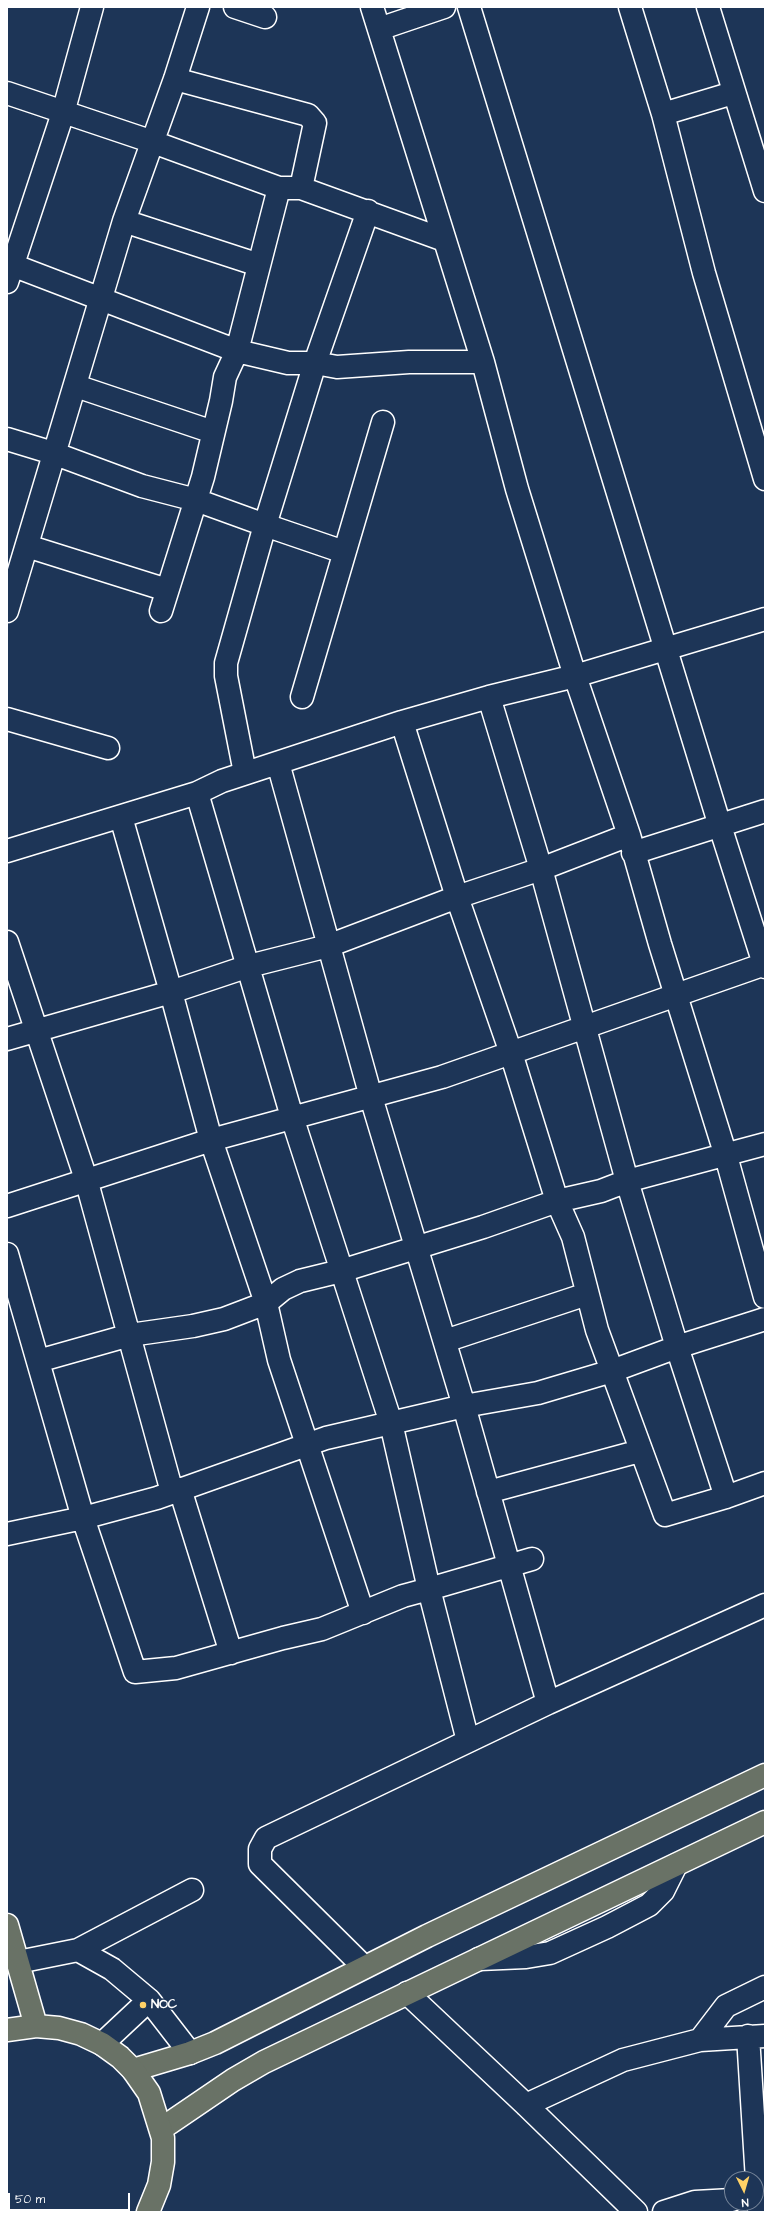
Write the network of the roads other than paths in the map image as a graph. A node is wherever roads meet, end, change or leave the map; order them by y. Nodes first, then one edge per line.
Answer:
1 (92, 7) edge
2 (198, 7) edge
3 (235, 7) edge
4 (372, 7) edge
5 (444, 7) edge
6 (469, 7) edge
7 (630, 7) edge
8 (708, 7) edge
9 (265, 17) dead end
10 (379, 29) junction
11 (175, 79) junction
12 (7, 93) edge
13 (734, 93) junction
14 (62, 113) junction
15 (663, 114) junction
16 (153, 142) junction
17 (279, 188) junction
18 (301, 188) junction
19 (765, 191) edge
20 (368, 211) junction
21 (124, 221) junction
22 (444, 240) junction
23 (259, 265) junction
24 (9, 270) edge
25 (102, 298) junction
26 (237, 351) junction
27 (483, 362) junction
28 (315, 363) junction
29 (76, 386) junction
30 (383, 422) dead end
31 (213, 432) junction
32 (7, 439) edge
33 (53, 453) junction
34 (765, 479) edge
35 (196, 500) junction
36 (265, 524) junction
37 (27, 546) junction
38 (344, 552) junction
39 (167, 590) junction
40 (161, 610) dead end
41 (7, 612) edge
42 (765, 619) edge
43 (665, 649) junction
44 (575, 676) junction
45 (302, 697) dead end
46 (488, 697) junction
47 (7, 719) edge
48 (402, 722) junction
49 (108, 748) dead end
50 (278, 763) junction
51 (245, 773) junction
52 (197, 793) junction
53 (765, 811) edge
54 (121, 817) junction
55 (720, 826) junction
56 (631, 844) junction
57 (7, 850) edge
58 (541, 869) junction
59 (457, 897) junction
60 (7, 942) edge
61 (328, 946) junction
62 (765, 965) edge
63 (249, 966) junction
64 (171, 992) junction
65 (675, 994) junction
66 (584, 1028) junction
67 (37, 1031) junction
68 (7, 1039) edge
69 (511, 1053) junction
70 (371, 1097) junction
71 (292, 1117) junction
72 (211, 1140) junction
73 (765, 1144) edge
74 (726, 1156) junction
75 (86, 1179) junction
76 (627, 1181) junction
77 (557, 1201) junction
78 (7, 1206) edge
79 (417, 1246) junction
80 (7, 1254) edge
81 (342, 1271) junction
82 (587, 1294) junction
83 (765, 1297) edge
84 (266, 1303) junction
85 (765, 1319) edge
86 (130, 1336) junction
87 (445, 1341) junction
88 (677, 1347) junction
89 (38, 1361) junction
90 (612, 1371) junction
91 (464, 1406) junction
92 (391, 1423) junction
93 (307, 1444) junction
94 (640, 1451) junction
95 (765, 1483) edge
96 (176, 1491) junction
97 (488, 1492) junction
98 (726, 1498) junction
99 (83, 1518) junction
100 (7, 1534) edge
101 (532, 1559) dead end
102 (508, 1566) junction
103 (429, 1589) junction
104 (765, 1605) edge
105 (363, 1613) junction
106 (231, 1653) junction
107 (548, 1703) junction
108 (468, 1741) junction
109 (765, 1774) edge
110 (765, 1822) edge
111 (192, 1890) dead end
112 (7, 1925) edge
113 (78, 1950) junction
114 (18, 1962) junction
115 (364, 1967) junction
116 (765, 1987) edge
117 (407, 1993) junction
118 (149, 2000) junction
119 (36, 2026) junction
120 (7, 2030) edge
121 (757, 2036) edge
122 (700, 2040) junction
123 (102, 2044) junction
124 (190, 2053) junction
125 (133, 2070) junction
126 (526, 2105) junction
127 (161, 2129) junction
128 (759, 2171) edge
129 (724, 2200) edge
130 (148, 2212) edge
131 (636, 2212) edge
132 (664, 2212) edge

1 - 14 street
2 - 11 street
3 - 9 street
4 - 10 street
5 - 10 street
6 - 43 street
7 - 15 street
8 - 13 street
10 - 22 street
11 - 16 street
11 - 18 street
12 - 14 street
13 - 15 street
13 - 19 street
14 - 16 street
14 - 24 street
15 - 34 street
16 - 17 street
16 - 21 street
17 - 18 street
17 - 23 street
18 - 20 street
20 - 22 street
20 - 28 street
21 - 23 street
21 - 25 street
22 - 27 street
23 - 26 street
24 - 25 street
25 - 26 street
25 - 29 street
26 - 28 street
26 - 31 street
27 - 28 street
27 - 44 street
28 - 36 street
29 - 31 street
29 - 33 street
30 - 38 street
31 - 35 street
32 - 33 street
33 - 35 street
33 - 37 street
35 - 36 street
35 - 39 street
36 - 38 street
36 - 51 street
37 - 39 street
37 - 41 street
38 - 45 street
39 - 40 street
42 - 43 street
43 - 44 street
43 - 55 street
44 - 46 street
44 - 56 street
46 - 48 street
46 - 58 street
47 - 49 street
48 - 50 street
48 - 59 street
50 - 51 street
50 - 61 street
51 - 52 street
52 - 54 street
52 - 63 street
53 - 55 street
54 - 57 street
54 - 64 street
55 - 56 street
55 - 62 street
56 - 58 street
56 - 65 street
58 - 59 street
58 - 66 street
59 - 61 street
59 - 69 street
60 - 67 street
61 - 63 street
61 - 70 street
62 - 65 street
63 - 64 street
63 - 71 street
64 - 67 street
64 - 72 street
65 - 66 street
65 - 74 street
66 - 69 street
66 - 76 street
67 - 68 street
67 - 75 street
69 - 70 street
69 - 77 street
70 - 71 street
70 - 79 street
71 - 72 street
71 - 81 street
72 - 75 street
72 - 84 street
73 - 74 street
74 - 76 street
74 - 83 street
75 - 78 street
75 - 86 street
76 - 77 street
76 - 88 street
77 - 79 street
77 - 82 street
79 - 81 street
79 - 87 street
80 - 89 street
81 - 84 street
81 - 92 street
82 - 87 street
82 - 90 street
84 - 86 street
84 - 93 street
85 - 88 street
86 - 89 street
86 - 96 street
87 - 91 street
88 - 90 street
88 - 98 street
89 - 99 street
90 - 91 street
90 - 94 street
91 - 92 street
91 - 97 street
92 - 93 street
92 - 103 street
93 - 96 street
93 - 105 street
94 - 97 street
94 - 98 street
95 - 98 street
96 - 99 street
96 - 106 street
97 - 102 street
99 - 100 street
99 - 106 street
101 - 102 street
102 - 103 street
102 - 107 street
103 - 105 street
103 - 108 street
104 - 107 street
105 - 106 street
107 - 108 street
108 - 115 street
109 - 115 main road
110 - 117 main road
111 - 113 street
112 - 114 main road
113 - 114 street
113 - 118 street
114 - 119 main road
115 - 124 main road
116 - 122 street
117 - 126 street
117 - 127 main road
118 - 123 street
118 - 124 street
119 - 120 main road
119 - 123 main road
121 - 122 street
121 - 128 street
122 - 126 street
123 - 125 main road
124 - 125 main road
125 - 127 main road
126 - 131 street
127 - 130 main road
129 - 132 street

